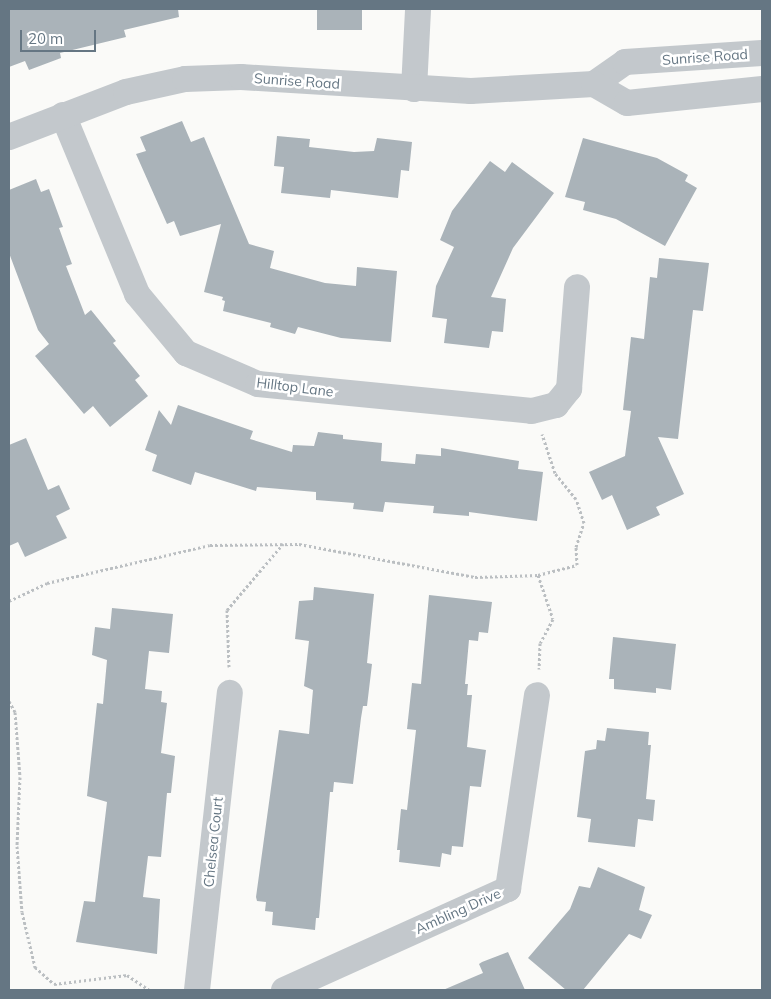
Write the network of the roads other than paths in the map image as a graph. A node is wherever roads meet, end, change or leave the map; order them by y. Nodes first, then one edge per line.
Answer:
1 (418, 9) edge
2 (762, 53) edge
3 (594, 84) junction
4 (414, 89) junction
5 (762, 89) edge
6 (63, 115) junction
7 (9, 137) edge
8 (577, 286) dead end
9 (230, 693) road end
10 (537, 695) road end
11 (197, 990) edge
12 (284, 990) edge

1 - 4 street
2 - 3 street, Sunrise Road
3 - 4 street, Sunrise Road
3 - 5 street
4 - 6 street, Sunrise Road
6 - 7 street, Sunrise Road
6 - 8 street, Hilltop Lane
9 - 11 street, Chelsea Court
10 - 12 street, Ambling Drive

